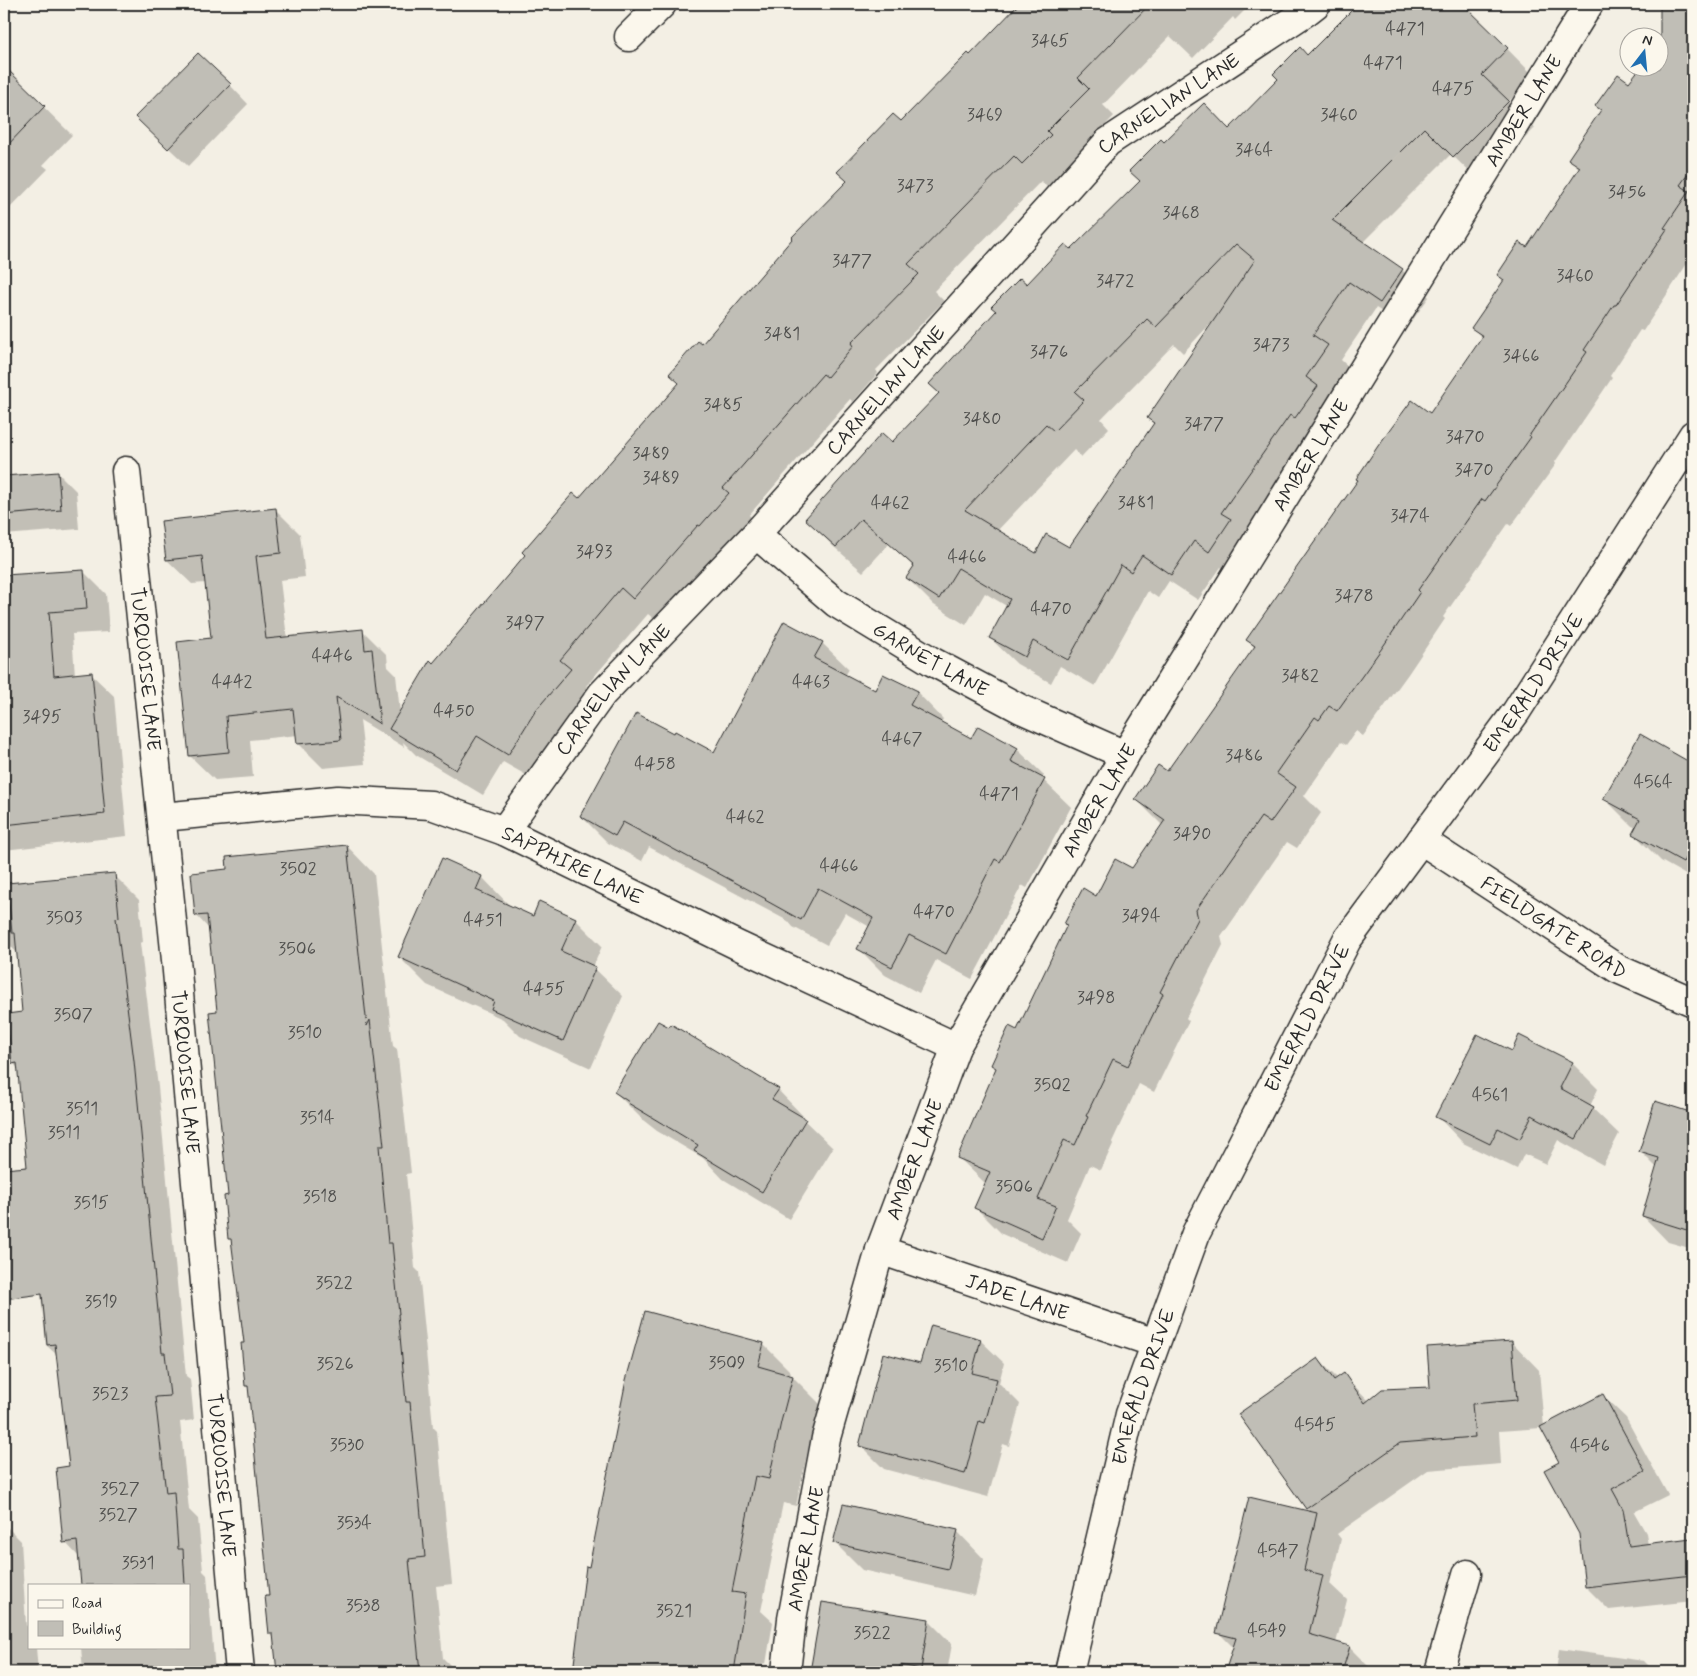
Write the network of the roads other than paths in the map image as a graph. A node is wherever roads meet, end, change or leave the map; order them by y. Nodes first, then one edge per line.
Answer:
1 (662, 4) edge
2 (1316, 4) edge
3 (1588, 4) edge
4 (629, 37) dead end
5 (1693, 435) edge
6 (126, 471) dead end
7 (756, 534) junction
8 (1126, 755) junction
9 (162, 817) junction
10 (504, 831) junction
11 (1421, 840) junction
12 (1693, 1002) edge
13 (956, 1047) junction
14 (880, 1250) junction
15 (1156, 1342) junction
16 (1467, 1574) dead end
17 (240, 1672) edge
18 (786, 1672) edge
19 (1069, 1672) edge
20 (1439, 1672) edge

1 - 4 street
2 - 7 street, CARNELIAN LANE
3 - 8 street, AMBER LANE
5 - 11 street, EMERALD DRIVE
6 - 9 street, TURQUOISE LANE
7 - 8 street, GARNET LANE
7 - 10 street, CARNELIAN LANE
8 - 13 street, AMBER LANE
9 - 10 street, SAPPHIRE LANE
9 - 17 street, TURQUOISE LANE
10 - 13 street, SAPPHIRE LANE
11 - 12 street, FIELDGATE ROAD
11 - 15 street, EMERALD DRIVE
13 - 14 street, AMBER LANE
14 - 15 street, JADE LANE
14 - 18 street, AMBER LANE
15 - 19 street, EMERALD DRIVE
16 - 20 street

